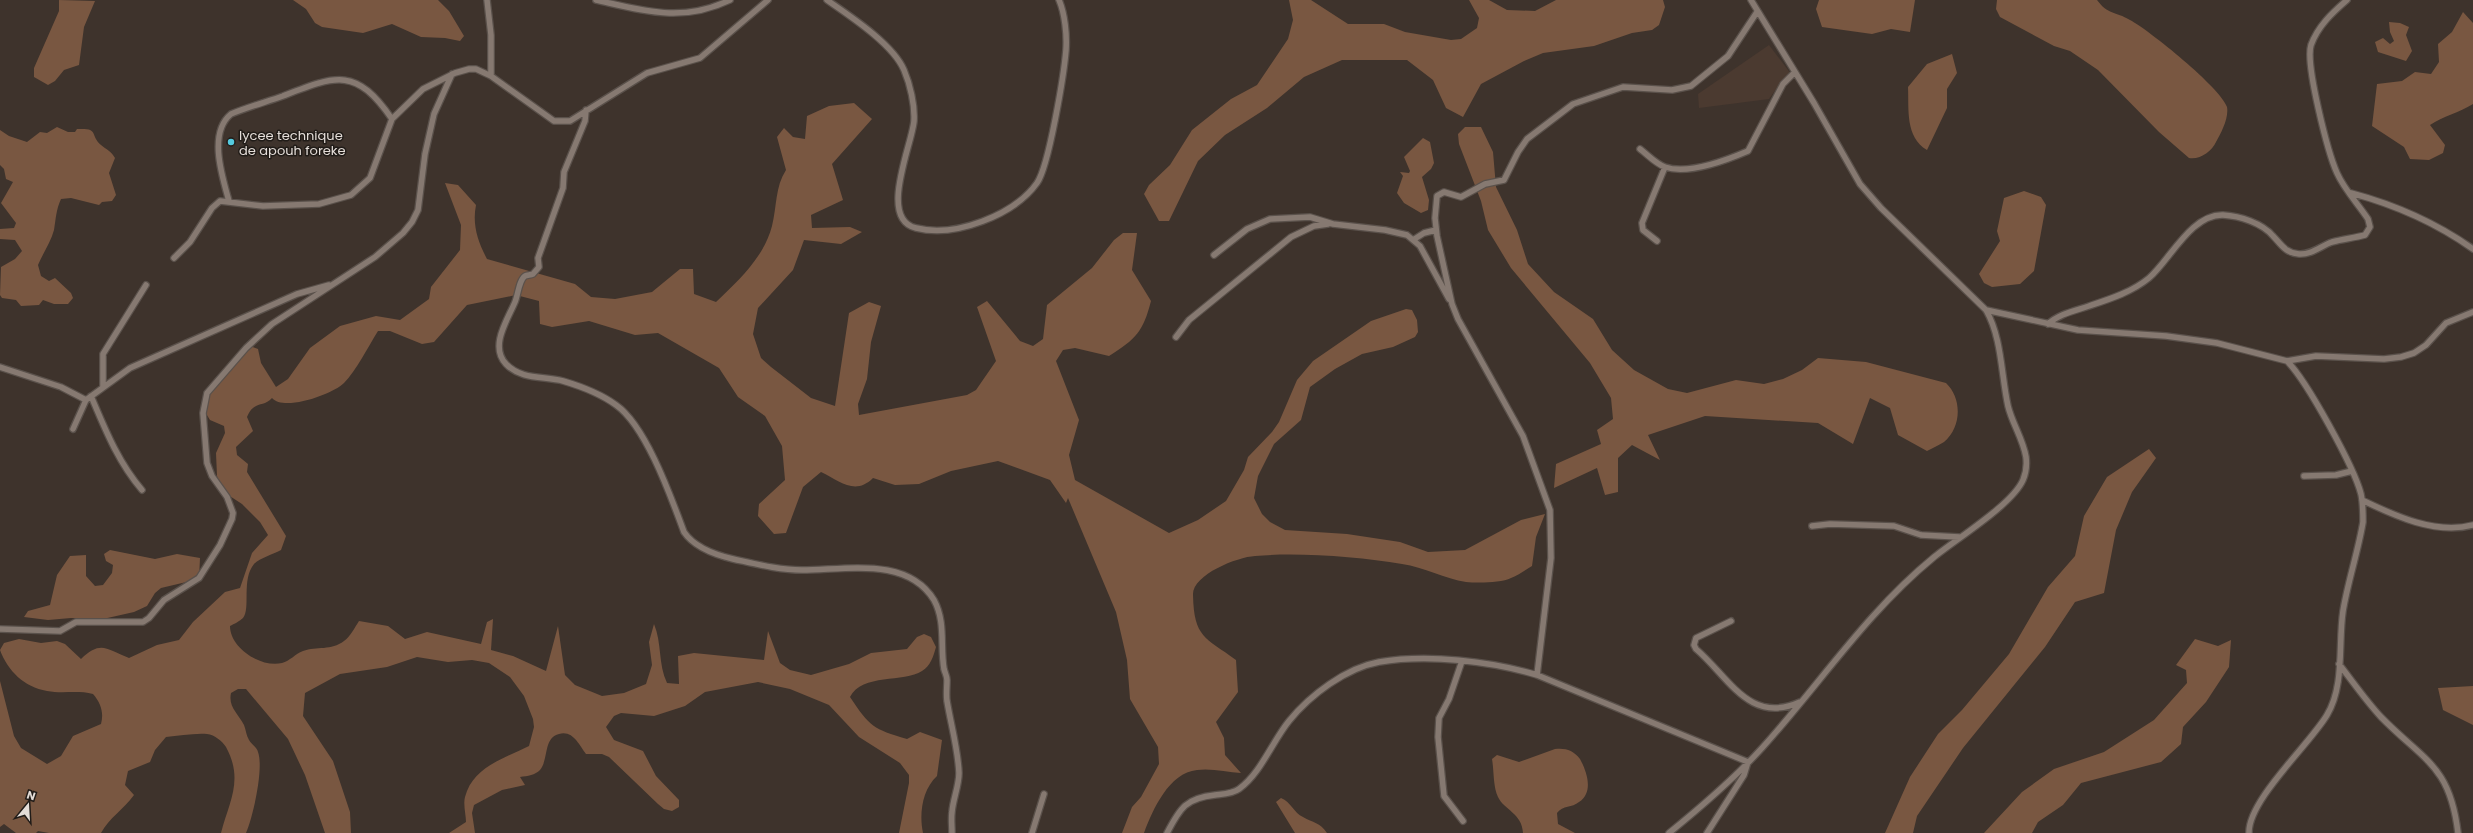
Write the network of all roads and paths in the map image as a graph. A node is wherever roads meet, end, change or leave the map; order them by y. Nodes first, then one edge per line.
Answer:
1 (487, 0) edge
2 (596, 0) edge
3 (730, 0) edge
4 (768, 0) edge
5 (827, 0) edge
6 (1058, 0) edge
7 (1751, 0) edge
8 (2347, 0) edge
9 (1757, 12) junction
10 (1794, 73) junction
11 (452, 74) junction
12 (492, 76) junction
13 (586, 110) junction
14 (392, 119) junction
15 (1640, 149) dead end
16 (1665, 167) junction
17 (2351, 193) junction
18 (229, 201) junction
19 (1333, 224) junction
20 (1436, 230) junction
21 (1413, 240) junction
22 (1657, 241) dead end
23 (2473, 249) edge
24 (1214, 255) dead end
25 (174, 258) dead end
26 (146, 284) dead end
27 (331, 284) junction
28 (1452, 304) junction
29 (1986, 310) junction
30 (2473, 312) edge
31 (2048, 324) junction
32 (1176, 337) dead end
33 (2287, 361) junction
34 (0, 367) edge
35 (103, 386) junction
36 (91, 396) junction
37 (86, 400) junction
38 (73, 429) dead end
39 (2352, 471) junction
40 (2304, 476) dead end
41 (142, 490) dead end
42 (2362, 500) junction
43 (2473, 525) edge
44 (1812, 526) dead end
45 (1959, 537) junction
46 (1731, 621) dead end
47 (0, 629) edge
48 (1462, 661) junction
49 (2339, 664) junction
50 (1537, 675) junction
51 (1802, 701) junction
52 (1748, 762) junction
53 (1044, 794) dead end
54 (1463, 820) dead end
55 (2249, 832) edge
56 (952, 833) edge
57 (1032, 833) edge
58 (1167, 833) edge
59 (1669, 833) edge
60 (1707, 833) edge
61 (2458, 833) edge

1 - 12 street
2 - 3 street
4 - 13 street
5 - 6 street
7 - 9 street
8 - 17 street
9 - 10 street
9 - 20 street
10 - 16 street
10 - 29 street
11 - 12 street
11 - 14 street
11 - 27 street
12 - 13 street
13 - 56 street
14 - 18 street
14 - 18 street
15 - 16 street
16 - 22 street
17 - 23 street
17 - 31 street
18 - 25 street
19 - 21 street
19 - 24 street
19 - 32 street
20 - 21 street
20 - 28 street
21 - 28 street
26 - 35 street
27 - 35 street
27 - 47 street
28 - 50 street
29 - 31 street
29 - 45 street
30 - 33 street
31 - 33 street
33 - 39 street
34 - 37 street
35 - 36 street
36 - 37 street
36 - 41 street
37 - 38 street
39 - 40 street
39 - 42 street
42 - 43 street
42 - 49 street
44 - 45 street
45 - 51 street
46 - 51 street
48 - 50 street
48 - 54 street
48 - 58 street
49 - 55 street
49 - 61 street
50 - 52 street
51 - 52 street
52 - 59 street
52 - 60 street
53 - 57 street

